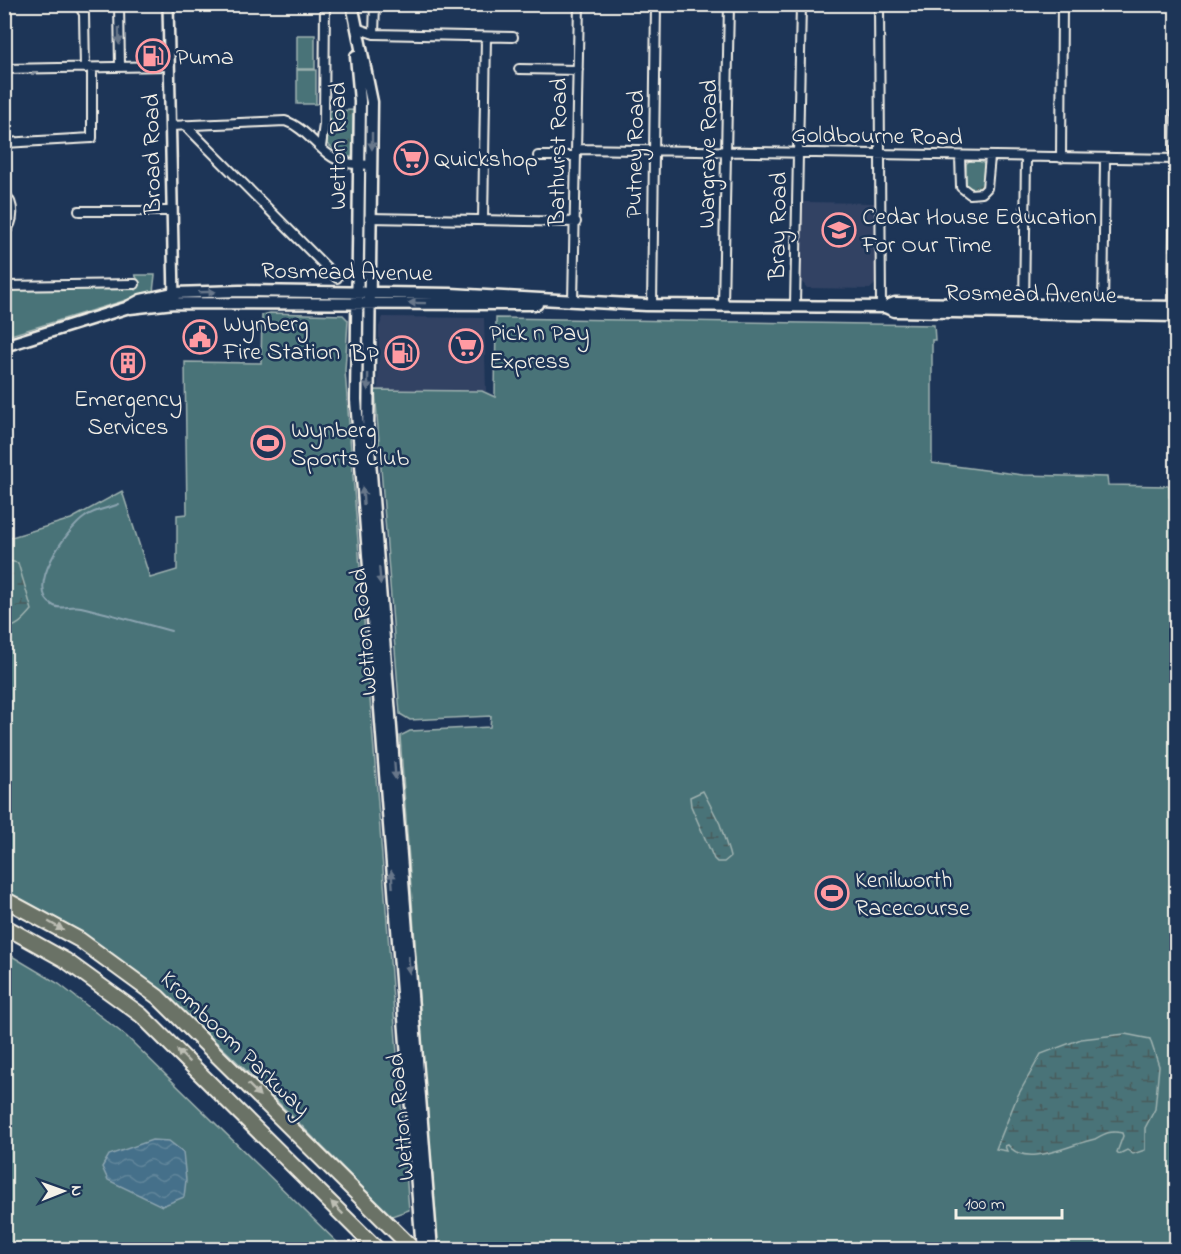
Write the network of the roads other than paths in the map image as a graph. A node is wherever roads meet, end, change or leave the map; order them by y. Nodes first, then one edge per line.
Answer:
1 (78, 4) edge
2 (119, 4) edge
3 (168, 4) edge
4 (325, 4) edge
5 (375, 4) edge
6 (579, 4) edge
7 (656, 4) edge
8 (729, 4) edge
9 (801, 4) edge
10 (879, 4) edge
11 (1062, 4) edge
12 (352, 9) edge
13 (356, 28) junction
14 (374, 34) junction
15 (486, 37) junction
16 (513, 37) dead end
17 (358, 42) junction
18 (169, 66) junction
19 (120, 67) junction
20 (88, 68) junction
21 (4, 69) edge
22 (519, 69) dead end
23 (578, 70) junction
24 (1176, 88) edge
25 (185, 125) junction
26 (170, 126) junction
27 (4, 143) edge
28 (321, 147) junction
29 (654, 150) junction
30 (726, 152) junction
31 (576, 153) junction
32 (798, 153) junction
33 (880, 154) junction
34 (538, 156) dead end
35 (960, 156) junction
36 (990, 157) junction
37 (1026, 157) junction
38 (1061, 158) junction
39 (1105, 159) junction
40 (1176, 159) edge
41 (359, 164) junction
42 (372, 165) junction
43 (4, 193) edge
44 (79, 211) dead end
45 (171, 211) junction
46 (369, 218) junction
47 (483, 220) junction
48 (576, 222) junction
49 (4, 233) edge
50 (337, 278) dead end
51 (135, 284) dead end
52 (4, 286) edge
53 (357, 297) junction
54 (368, 297) junction
55 (174, 298) junction
56 (571, 301) junction
57 (652, 305) junction
58 (723, 305) junction
59 (795, 305) junction
60 (883, 307) junction
61 (1024, 309) junction
62 (1103, 310) junction
63 (1175, 310) edge
64 (4, 346) edge
65 (4, 899) edge
66 (4, 926) edge
67 (424, 1211) junction
68 (378, 1250) edge
69 (414, 1250) edge
70 (422, 1250) edge
71 (432, 1250) edge

1 - 20 street
2 -> 19 street
3 - 18 street, Broad Road
4 - 28 street
5 - 14 street
6 - 23 street, Bathurst Road
7 - 29 street, Putney Road
8 - 30 street, Wargrave Road
9 - 32 street, Bray Road
10 - 33 street
11 - 38 street
12 - 13 main road, Wetton Road
12 - 41 main road, Wetton Road
13 - 14 street
13 - 17 main road, Wetton Road
14 - 15 street
14 - 17 street
15 - 16 street
15 - 47 street
17 -> 42 main road, Wetton Road
18 - 19 street
18 - 26 street, Broad Road
19 - 20 street
20 - 21 street
20 - 27 street
22 - 23 street
23 - 31 street, Bathurst Road
24 - 40 street
25 - 26 street
25 - 28 street
25 - 50 street
26 - 45 street, Broad Road
28 - 41 street
29 - 30 street, Goldbourne Road
29 - 31 street, Goldbourne Road
29 - 57 street, Putney Road
30 - 32 street, Goldbourne Road
30 - 58 street, Wargrave Road
31 - 34 street, Goldbourne Road
31 - 48 street, Bathurst Road
32 - 33 street, Goldbourne Road
32 - 59 street, Bray Road
33 - 35 street, Goldbourne Road
33 - 60 street
35 - 36 street, Goldbourne Road
35 - 36 street
36 - 37 street, Goldbourne Road
37 - 38 street, Goldbourne Road
37 - 61 street
38 - 39 street, Goldbourne Road
39 - 40 street, Goldbourne Road
39 - 62 street
40 - 63 street
41 - 42 street
41 - 53 main road, Wetton Road
42 - 46 main road, Wetton Road
43 - 49 street
44 - 45 street
45 - 55 street, Broad Road
46 - 47 street
46 - 54 main road, Wetton Road
47 - 48 street
48 - 56 street, Bathurst Road
51 - 52 street
53 - 54 main road, Rosmead Avenue
53 - 55 main road, Rosmead Avenue
67 -> 53 main road, Wetton Road
54 - 56 main road, Rosmead Avenue
54 -> 67 main road, Wetton Road
55 - 64 main road, Rosmead Avenue
56 - 57 main road, Rosmead Avenue
57 - 58 main road, Rosmead Avenue
58 - 59 main road, Rosmead Avenue
59 - 60 main road, Rosmead Avenue
60 - 61 main road, Rosmead Avenue
61 - 62 main road, Rosmead Avenue
62 - 63 main road, Rosmead Avenue
65 -> 69 highway, Kromboom Parkway
68 -> 66 highway, Kromboom Parkway
67 - 70 main road, Wetton Road
67 - 71 main road, Wetton Road

